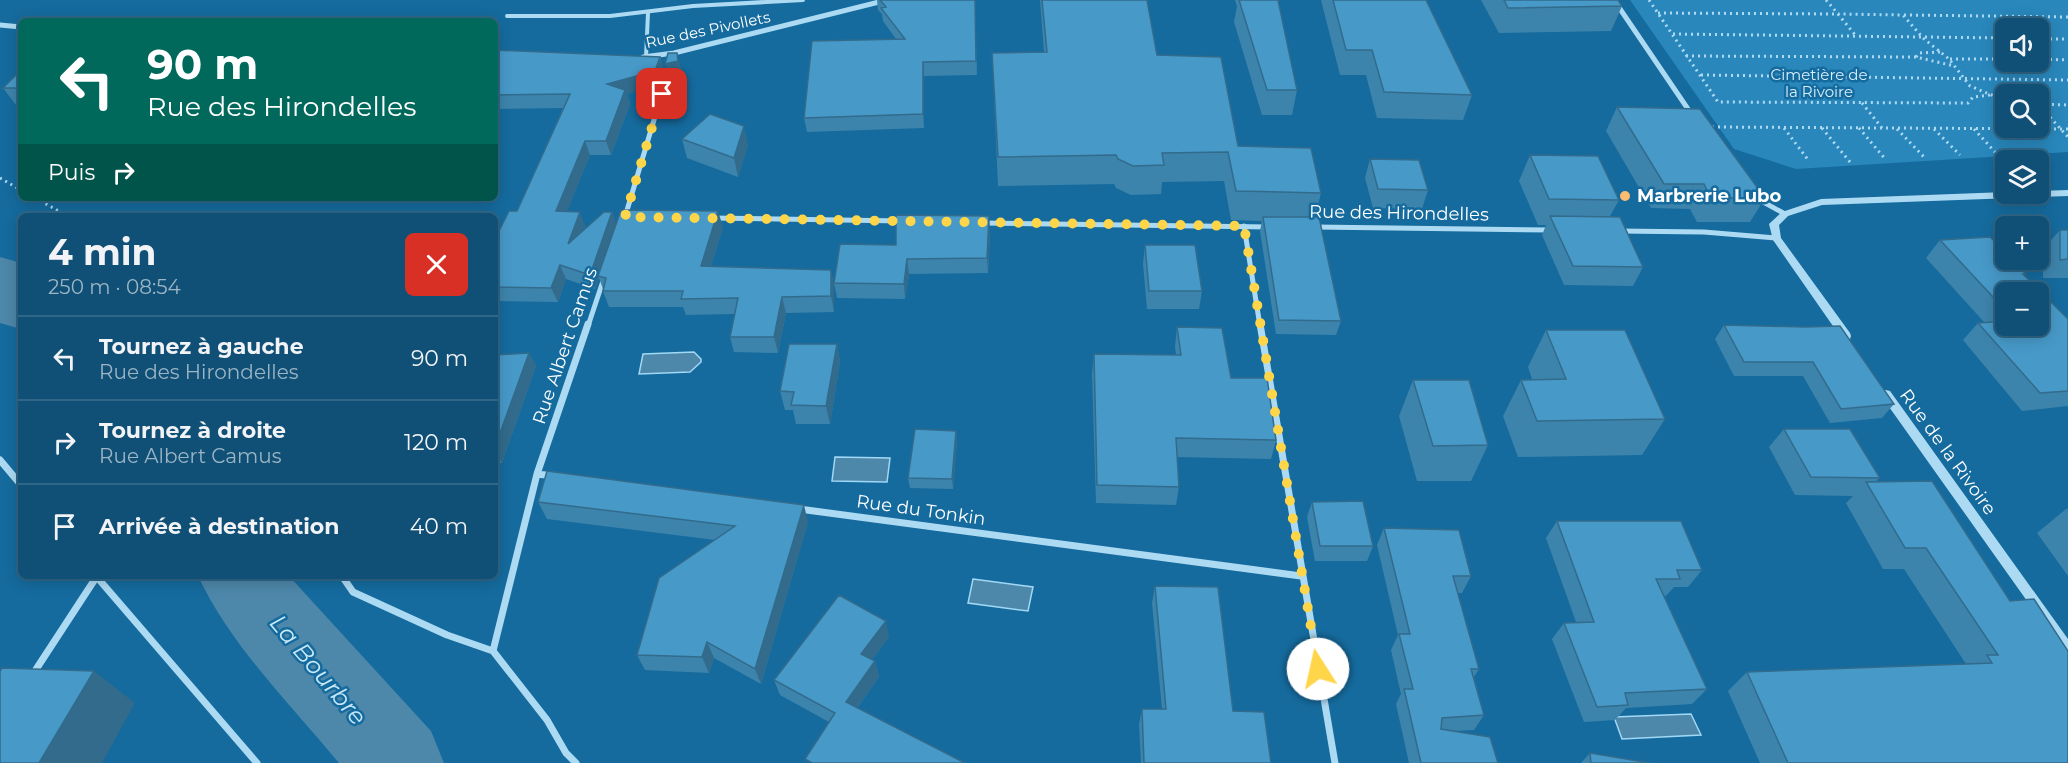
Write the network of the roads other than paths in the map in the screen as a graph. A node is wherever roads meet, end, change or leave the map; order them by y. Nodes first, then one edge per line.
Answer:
1 (803, 0) edge
2 (887, 0) edge
3 (1614, 0) edge
4 (648, 13) junction
5 (507, 16) dead end
6 (0, 25) edge
7 (18, 27) edge
8 (674, 53) junction
9 (646, 57) junction
10 (635, 58) edge
11 (1700, 127) edge
12 (1752, 193) edge
13 (2068, 193) edge
14 (1785, 214) junction
15 (625, 217) junction
16 (637, 217) edge
17 (708, 218) edge
18 (908, 221) edge
19 (979, 222) edge
20 (1244, 226) junction
21 (1280, 227) edge
22 (1303, 227) edge
23 (621, 228) edge
24 (1563, 230) edge
25 (1610, 231) edge
26 (1776, 238) junction
27 (606, 273) edge
28 (1852, 345) edge
29 (1879, 384) edge
30 (0, 460) edge
31 (537, 474) junction
32 (560, 477) edge
33 (18, 481) edge
34 (795, 508) edge
35 (1301, 576) junction
36 (94, 579) edge
37 (99, 579) edge
38 (344, 579) edge
39 (2068, 649) edge
40 (493, 651) junction
41 (30, 678) edge
42 (257, 763) edge
43 (576, 763) edge
44 (1335, 763) edge

1 - 4 lane
2 - 8 street, Rue des Pivollets
3 - 11 street
4 - 5 lane
4 - 9 lane
6 - 7 street
8 - 9 street, Rue des Pivollets
8 - 15 street
9 - 10 street, Rue des Pivollets
12 - 14 street
13 - 14 street
14 - 26 street
15 - 16 street
15 - 23 street
17 - 18 street
19 - 20 street
20 - 21 street
20 - 35 street
22 - 24 street, Rue des Hirondelles
25 - 26 street
26 - 28 street
27 - 31 street, Rue Albert Camus
29 - 39 street, Rue de la Rivoire
30 - 33 street
31 - 32 street
31 - 40 street, Rue Albert Camus
34 - 35 street, Rue du Tonkin
35 - 44 street
36 - 41 street
37 - 42 street
38 - 40 street
40 - 43 street

